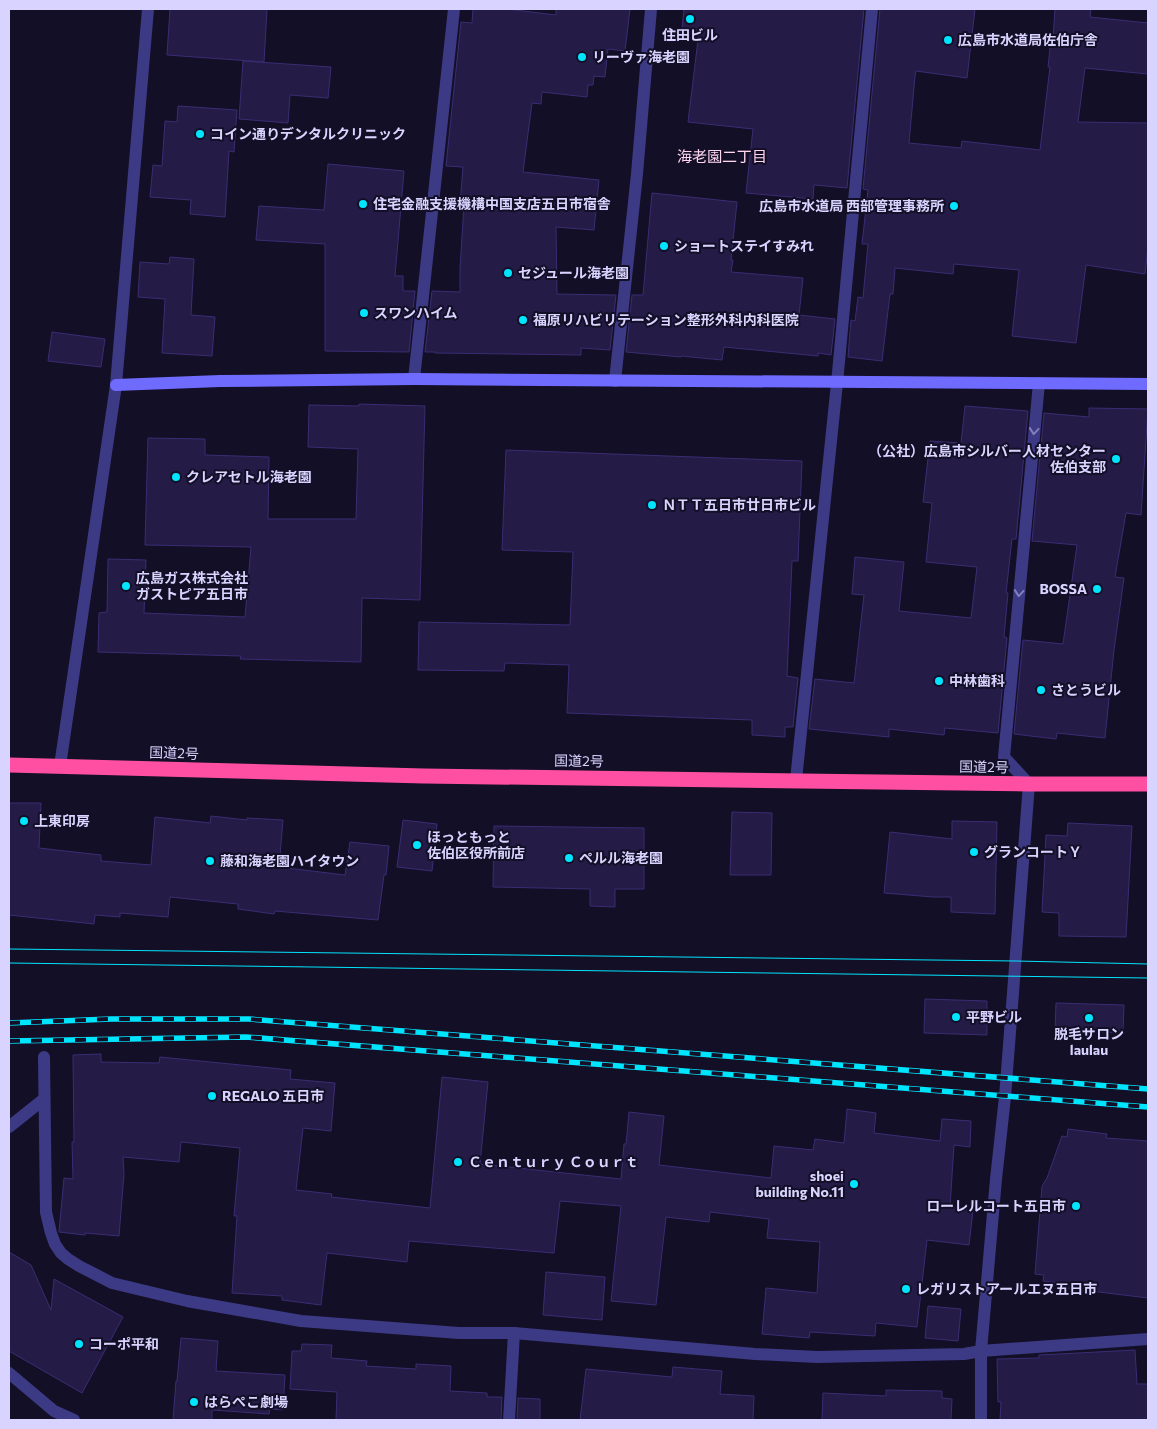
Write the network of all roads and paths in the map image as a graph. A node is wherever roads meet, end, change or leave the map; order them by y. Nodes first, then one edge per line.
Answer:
1 (148, 9) edge
2 (454, 9) edge
3 (651, 9) edge
4 (872, 9) edge
5 (414, 379) junction
6 (615, 381) junction
7 (837, 382) junction
8 (1039, 383) junction
9 (1148, 384) edge
10 (116, 385) junction
11 (9, 765) edge
12 (60, 766) junction
13 (796, 780) junction
14 (1029, 784) junction
15 (1148, 784) edge
16 (44, 1057) dead end
17 (44, 1099) junction
18 (9, 1127) edge
19 (514, 1333) junction
20 (1148, 1339) edge
21 (981, 1351) junction
22 (9, 1373) edge
23 (74, 1420) edge
24 (509, 1420) edge
25 (981, 1420) edge

1 - 10 street
2 - 5 street
3 - 6 street
4 - 7 street
5 - 6 street
5 - 10 street
6 - 7 street
7 - 8 street
7 - 13 street
8 - 9 street
8 -> 14 street
10 - 12 street
11 - 12 highway, 国道2号
12 - 13 highway, 国道2号
13 - 14 highway, 国道2号
14 - 15 highway, 国道2号
14 - 21 street
16 - 17 street
17 - 18 street
17 - 19 street
19 - 21 street
19 - 24 street
20 - 21 street
21 - 25 street
22 - 23 street

